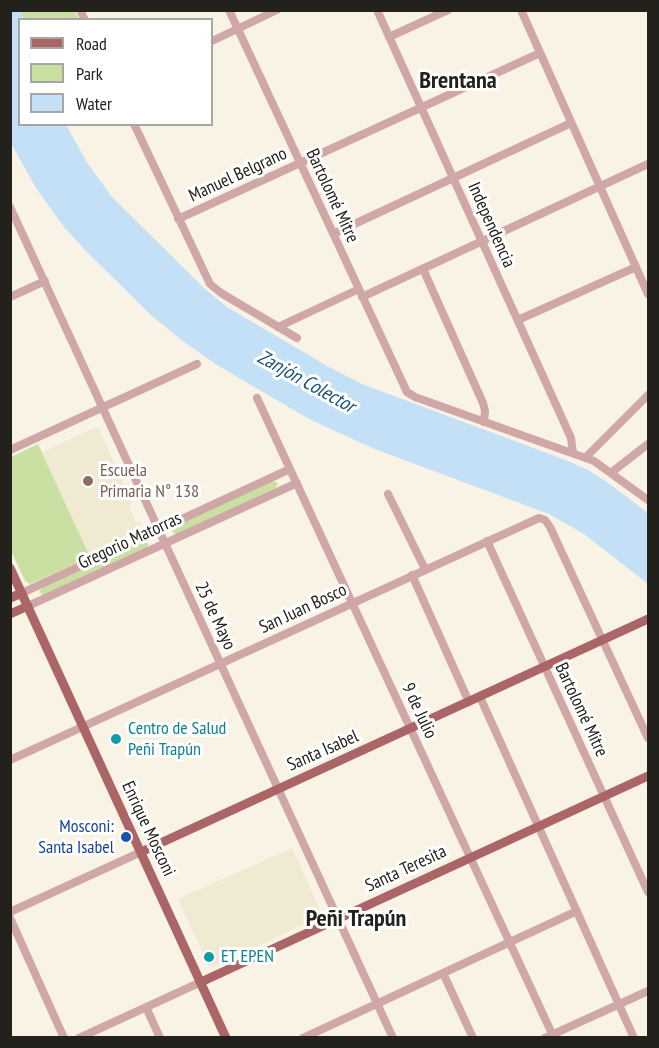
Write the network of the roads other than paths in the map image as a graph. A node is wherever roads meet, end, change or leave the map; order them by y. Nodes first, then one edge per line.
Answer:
1 (229, 10) edge
2 (278, 10) edge
3 (377, 10) edge
4 (447, 10) edge
5 (521, 10) edge
6 (237, 29) junction
7 (389, 37) junction
8 (213, 40) edge
9 (540, 53) junction
10 (421, 108) junction
11 (571, 123) junction
12 (135, 126) edge
13 (300, 163) junction
14 (648, 164) edge
15 (453, 178) junction
16 (600, 187) junction
17 (10, 207) edge
18 (178, 219) junction
19 (333, 234) junction
20 (482, 242) junction
21 (636, 267) junction
22 (423, 269) junction
23 (45, 281) junction
24 (360, 293) junction
25 (648, 294) edge
26 (10, 297) edge
27 (518, 320) junction
28 (278, 327) junction
29 (297, 338) dead end
30 (197, 364) dead end
31 (648, 395) edge
32 (257, 398) dead end
33 (103, 408) junction
34 (484, 422) junction
35 (648, 444) edge
36 (10, 450) edge
37 (573, 453) junction
38 (585, 458) junction
39 (290, 469) junction
40 (612, 472) junction
41 (297, 483) junction
42 (388, 494) dead end
43 (648, 500) edge
44 (159, 530) junction
45 (486, 541) junction
46 (165, 543) junction
47 (10, 568) edge
48 (425, 569) junction
49 (412, 575) junction
50 (22, 593) junction
51 (10, 598) edge
52 (352, 603) junction
53 (28, 606) junction
54 (10, 614) edge
55 (648, 620) edge
56 (603, 640) junction
57 (220, 663) junction
58 (545, 667) junction
59 (480, 697) junction
60 (469, 702) junction
61 (83, 726) junction
62 (411, 729) junction
63 (648, 738) edge
64 (10, 760) edge
65 (648, 776) edge
66 (278, 789) junction
67 (604, 796) junction
68 (539, 826) junction
69 (141, 852) junction
70 (471, 857) junction
71 (648, 892) edge
72 (577, 911) junction
73 (10, 912) edge
74 (10, 918) edge
75 (338, 918) junction
76 (510, 942) junction
77 (443, 973) junction
78 (201, 981) junction
79 (648, 991) edge
80 (377, 1003) junction
81 (619, 1004) junction
82 (146, 1006) junction
83 (551, 1036) edge
84 (307, 1037) edge
85 (64, 1038) edge
86 (79, 1038) edge
87 (160, 1038) edge
88 (226, 1038) edge
89 (393, 1038) edge
90 (473, 1038) edge
91 (634, 1038) edge

1 - 6 street, Bartolomé Mitre
2 - 6 street
3 - 7 street, Independencia
4 - 7 street
5 - 9 street
6 - 8 street
6 - 13 street, Bartolomé Mitre
7 - 10 street, Independencia
9 - 10 street, Manuel Belgrano
9 - 11 street
10 - 13 street, Manuel Belgrano
10 - 15 street, Independencia
11 - 15 street
11 - 16 street
12 - 18 street
13 - 18 street, Manuel Belgrano
13 - 19 street, Bartolomé Mitre
14 - 16 street
15 - 19 street
15 - 20 street, Independencia
16 - 20 street
16 - 21 street
17 - 23 street, 25 de Mayo
18 - 28 street
19 - 24 street, Bartolomé Mitre
20 - 22 street
20 - 27 street, Independencia
21 - 25 street
21 - 27 street
22 - 24 street
22 - 34 street
23 - 26 street
23 - 33 street, 25 de Mayo
24 - 28 street
24 - 34 street, Bartolomé Mitre
27 - 37 street, Independencia
28 - 29 street
30 - 33 street
31 - 38 street
32 - 39 street, 9 de Julio
33 - 36 street
33 - 44 street, 25 de Mayo
34 - 37 street
35 - 40 street
37 - 38 street
38 - 40 street
39 - 41 street, 9 de Julio
39 - 44 street, Gregorio Matorras
40 - 43 street
41 - 46 street, Gregorio Matorras
41 - 52 street, 9 de Julio
42 - 48 street
44 - 46 street, 25 de Mayo
44 - 50 street, Gregorio Matorras
45 - 48 street, San Juan Bosco
45 - 56 street, San Juan Bosco
45 - 58 street, Bartolomé Mitre
46 - 53 street, Gregorio Matorras
46 - 57 street, 25 de Mayo
47 - 50 main road, Enrique Mosconi
48 - 49 street, San Juan Bosco
49 - 52 street, San Juan Bosco
49 - 60 street
50 - 51 main road, Gregorio Matorras
50 - 53 main road, Enrique Mosconi
52 - 57 street, San Juan Bosco
52 - 62 street, 9 de Julio
53 - 54 main road, Gregorio Matorras
53 - 61 main road, Enrique Mosconi
55 - 56 main road, Santa Isabel
56 - 58 main road, Santa Isabel
56 - 63 street
57 - 61 street, San Juan Bosco
57 - 66 street, 25 de Mayo
58 - 59 main road, Santa Isabel
58 - 67 street, Bartolomé Mitre
59 - 60 main road, Santa Isabel
59 - 68 street
60 - 62 main road, Santa Isabel
61 - 64 street, San Juan Bosco
61 - 69 main road, Enrique Mosconi
62 - 66 main road, Santa Isabel
62 - 70 street, 9 de Julio
65 - 67 main road, Santa Teresita
66 - 69 main road, Santa Isabel
66 - 75 street, 25 de Mayo
67 - 68 main road, Santa Teresita
67 - 71 street, Bartolomé Mitre
68 - 70 main road, Santa Teresita
68 - 72 street
69 - 73 street, Santa Isabel
69 - 78 main road, Enrique Mosconi
70 - 75 main road, Santa Teresita
70 - 76 street, 9 de Julio
72 - 76 street
72 - 81 street
74 - 85 street
75 - 78 main road, Santa Teresita
75 - 80 street, 25 de Mayo
76 - 77 street
76 - 83 street, 9 de Julio
77 - 80 street
77 - 90 street
78 - 82 street, Santa Teresita
78 - 88 main road, Enrique Mosconi
79 - 81 street
80 - 84 street
80 - 89 street, 25 de Mayo
81 - 83 street
81 - 91 street
82 - 86 street, Santa Teresita
82 - 87 street

